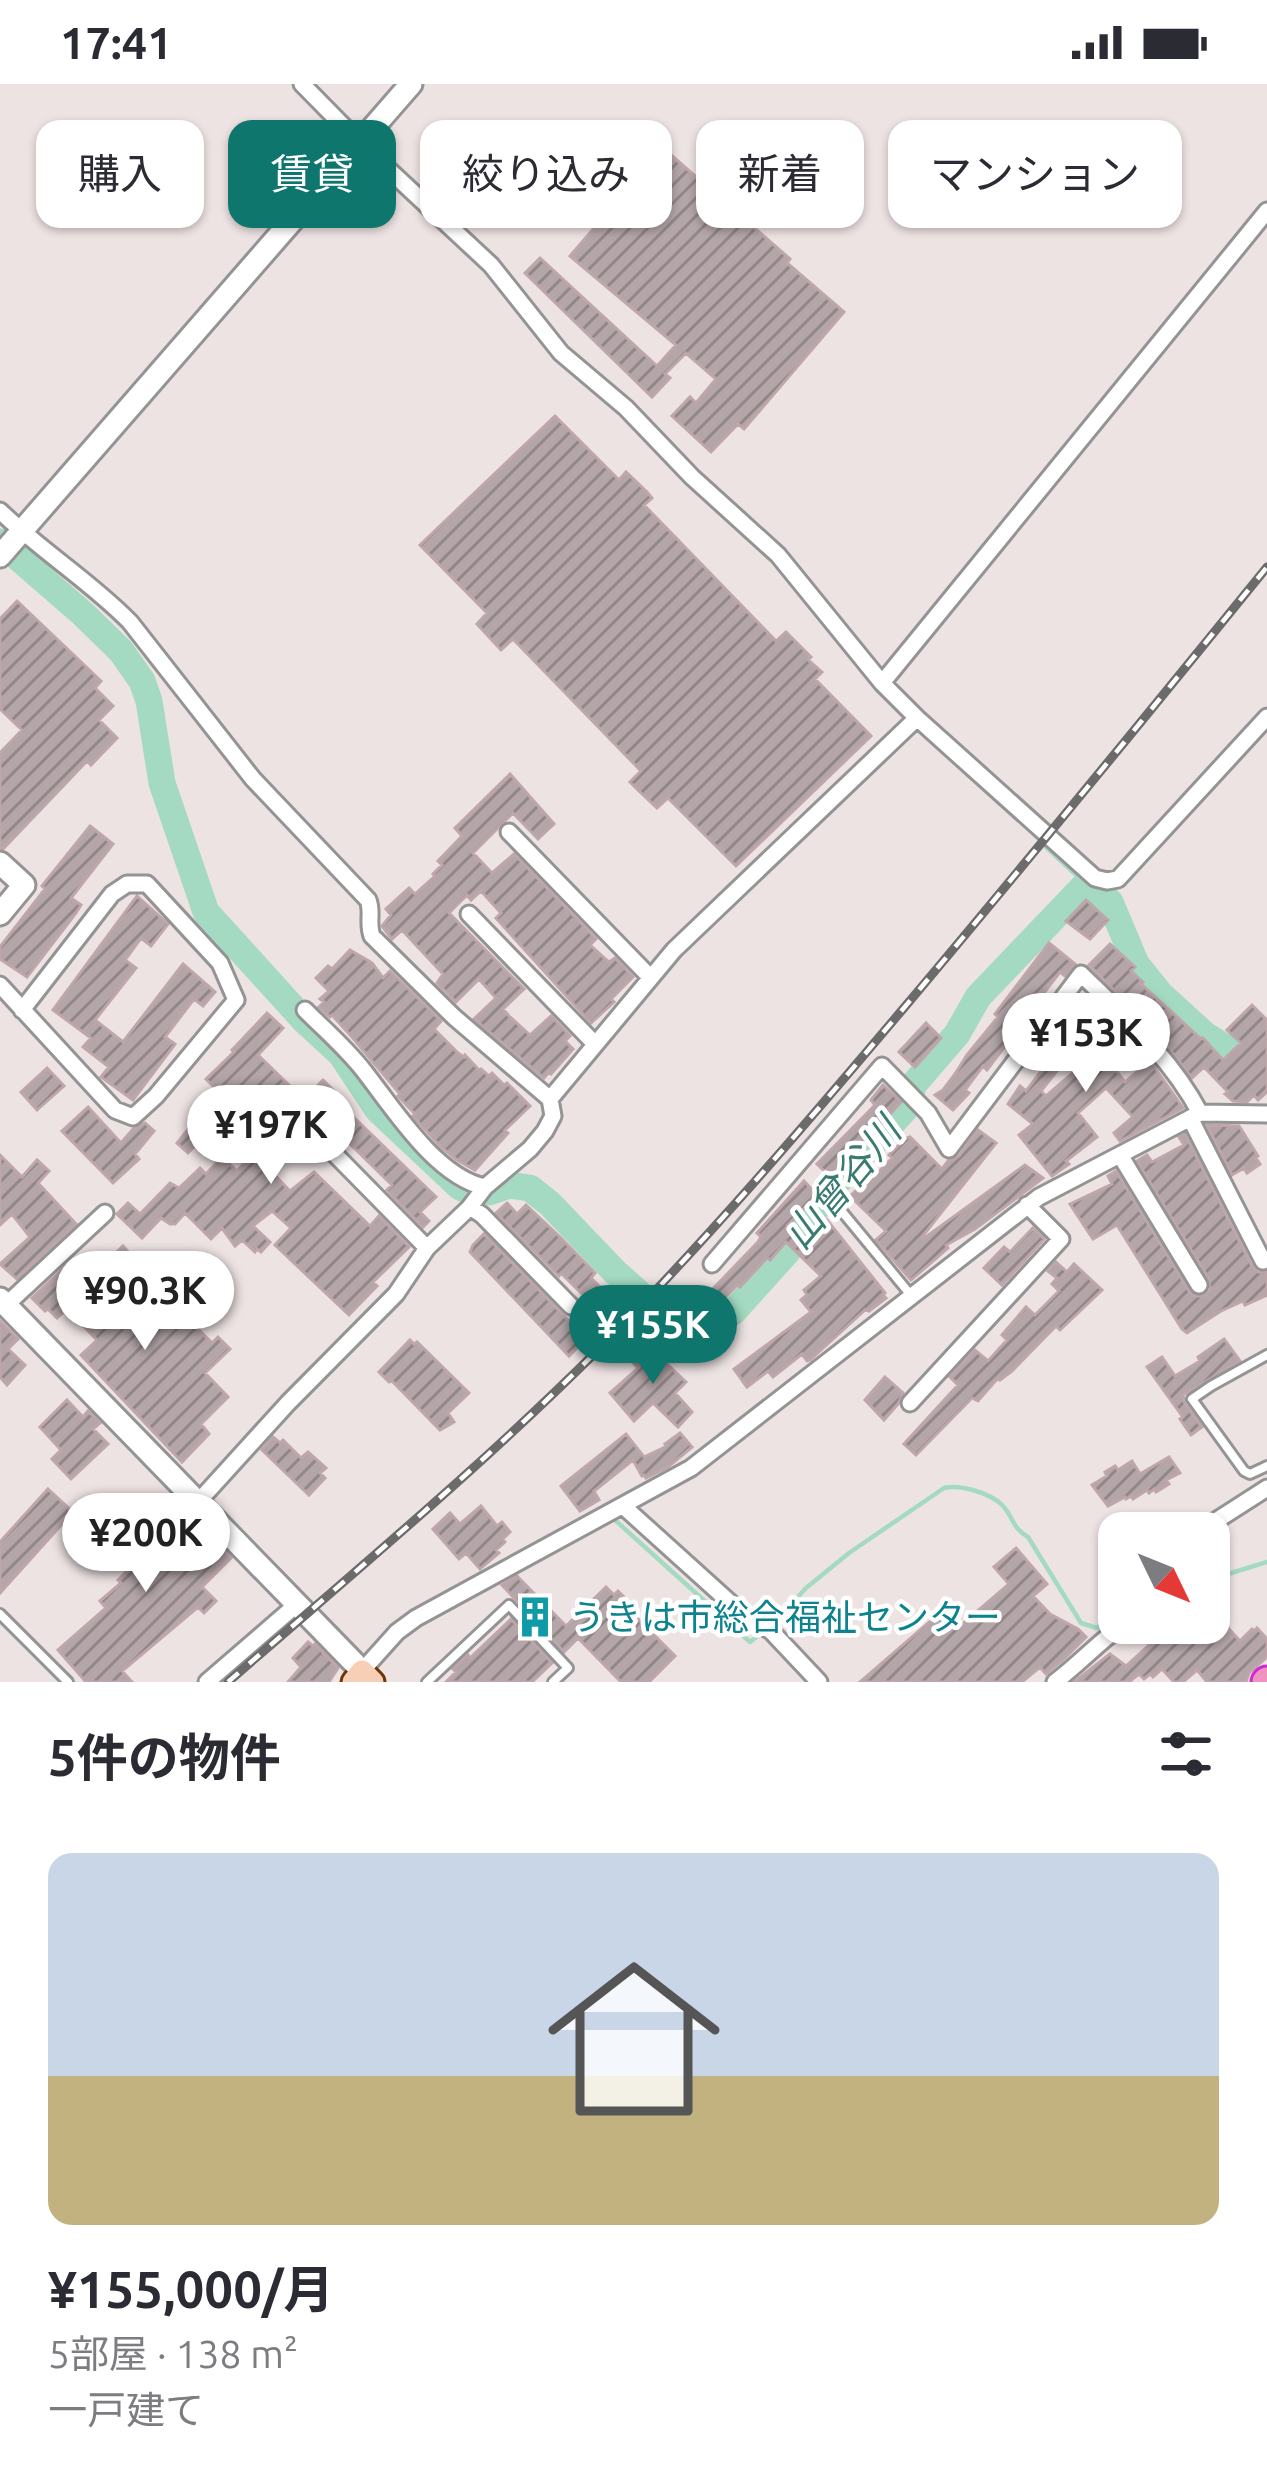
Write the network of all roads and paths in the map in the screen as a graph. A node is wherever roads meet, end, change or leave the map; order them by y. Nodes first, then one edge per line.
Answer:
1 (302, 84) edge
2 (411, 84) edge
3 (338, 120) edge
4 (380, 120) edge
5 (396, 176) edge
6 (1267, 211) edge
7 (287, 228) edge
8 (0, 511) edge
9 (8, 547) edge
10 (882, 683) junction
11 (1267, 717) edge
12 (917, 718) junction
13 (509, 832) dead end
14 (0, 863) edge
15 (0, 914) edge
16 (469, 914) dead end
17 (650, 977) junction
18 (0, 986) edge
19 (22, 1010) junction
20 (305, 1010) dead end
21 (595, 1044) junction
22 (550, 1099) junction
23 (1267, 1114) edge
24 (1195, 1116) junction
25 (314, 1133) dead end
26 (1120, 1155) junction
27 (478, 1196) junction
28 (1027, 1205) junction
29 (839, 1208) dead end
30 (104, 1213) dead end
31 (427, 1248) junction
32 (1263, 1261) dead end
33 (712, 1264) dead end
34 (1199, 1285) dead end
35 (911, 1295) junction
36 (2, 1302) edge
37 (571, 1306) dead end
38 (1267, 1355) edge
39 (910, 1403) dead end
40 (1267, 1466) edge
41 (1267, 1488) edge
42 (198, 1502) junction
43 (623, 1506) junction
44 (1230, 1512) edge
45 (296, 1605) junction
46 (0, 1614) edge
47 (1099, 1644) edge
48 (363, 1679) edge
49 (68, 1682) edge
50 (208, 1682) edge
51 (427, 1682) edge
52 (553, 1682) edge
53 (819, 1682) edge
54 (1055, 1682) edge

1 - 3 street
2 - 4 street
5 - 10 street
6 - 10 street
7 - 9 street
8 - 9 street
9 - 22 street
10 - 12 street
11 - 12 street
12 - 17 street
13 - 17 street
14 - 15 street
16 - 21 street
17 - 21 street
18 - 19 street
19 - 19 street
20 - 27 street
21 - 22 street
22 - 27 street
23 - 24 street
24 - 26 street
24 - 32 street
24 - 33 street
25 - 31 street
26 - 28 street
26 - 34 street
27 - 31 street
27 - 37 street
28 - 35 street
28 - 39 street
29 - 35 lane
30 - 36 street
31 - 42 street
35 - 43 street
36 - 42 street
38 - 40 lane
41 - 44 street
42 - 45 street
43 - 48 street
43 - 53 street
45 - 48 street
45 - 50 street
46 - 49 lane
47 - 54 street
51 - 52 lane

